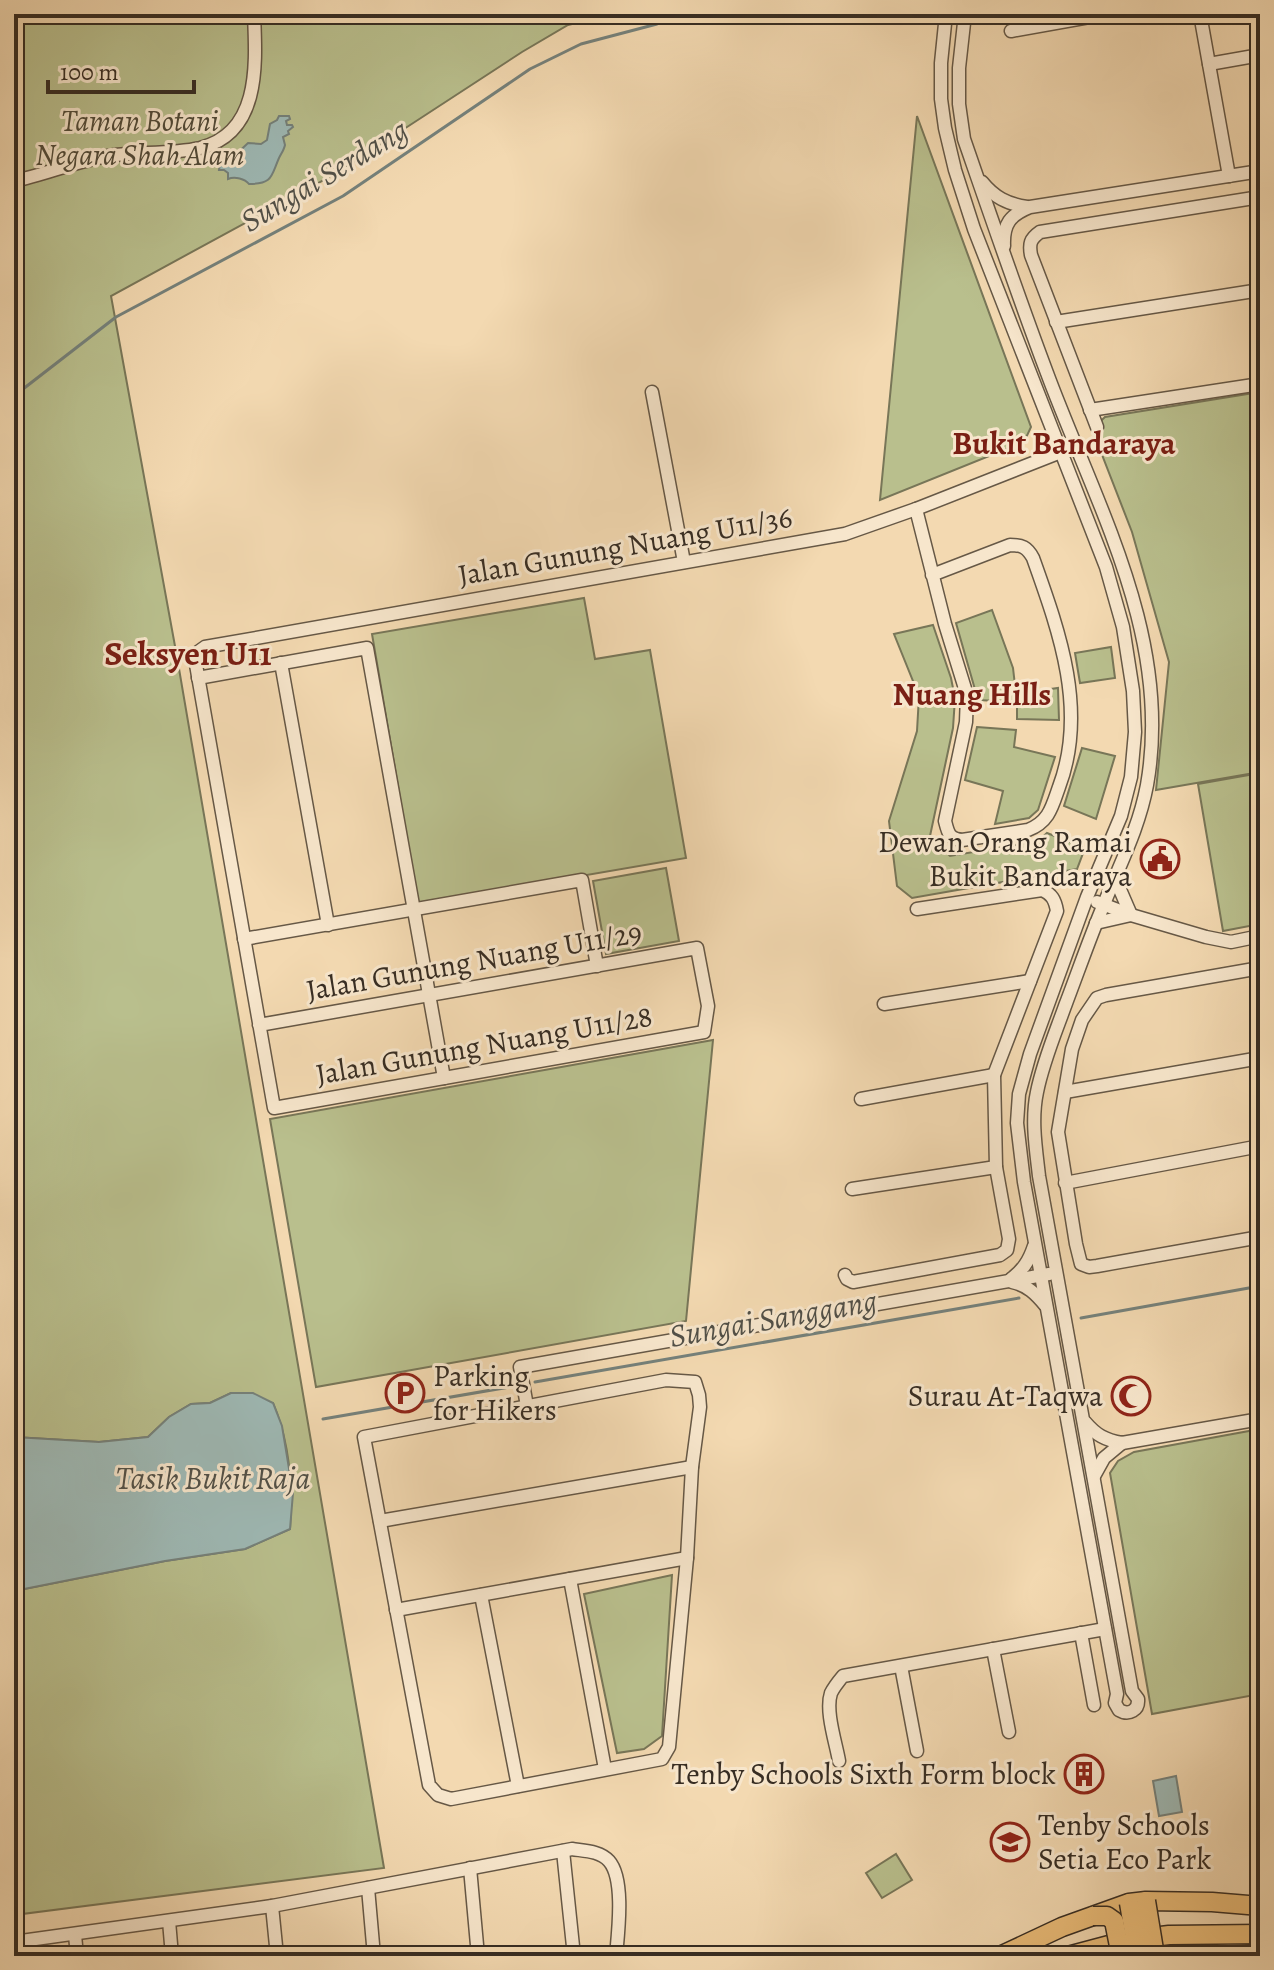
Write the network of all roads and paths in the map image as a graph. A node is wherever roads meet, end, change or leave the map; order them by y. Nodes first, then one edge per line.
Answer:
1 (254, 14) edge
2 (946, 14) edge
3 (965, 14) edge
4 (1106, 14) edge
5 (1200, 14) edge
6 (1011, 31) dead end
7 (1260, 55) edge
8 (1209, 64) junction
9 (1260, 171) edge
10 (976, 175) junction
11 (1229, 176) junction
12 (14, 181) edge
13 (1123, 193) junction
14 (1260, 197) edge
15 (1030, 207) junction
16 (1127, 219) junction
17 (1004, 251) junction
18 (1260, 290) edge
19 (1056, 322) junction
20 (1260, 384) edge
21 (652, 392) dead end
22 (1090, 410) junction
23 (1097, 427) dead end
24 (1076, 446) junction
25 (1060, 452) junction
26 (916, 509) junction
27 (684, 562) junction
28 (932, 575) junction
29 (281, 663) junction
30 (198, 678) junction
31 (1115, 878) junction
32 (1087, 897) junction
33 (1104, 904) junction
34 (414, 909) junction
35 (917, 909) dead end
36 (1131, 915) junction
37 (1096, 923) junction
38 (328, 925) junction
39 (1260, 936) edge
40 (244, 939) junction
41 (597, 966) junction
42 (1260, 968) edge
43 (1030, 981) junction
44 (429, 996) junction
45 (884, 1004) dead end
46 (259, 1025) junction
47 (704, 1032) joint
48 (1260, 1058) edge
49 (994, 1075) junction
50 (444, 1078) junction
51 (1065, 1092) junction
52 (861, 1099) dead end
53 (1260, 1146) edge
54 (996, 1167) junction
55 (1065, 1183) junction
56 (852, 1189) dead end
57 (1260, 1237) edge
58 (1036, 1243) junction
59 (940, 1266) junction
60 (1056, 1272) junction
61 (845, 1275) dead end
62 (1041, 1275) junction
63 (1008, 1281) junction
64 (945, 1292) junction
65 (1047, 1308) junction
66 (527, 1406) junction
67 (1260, 1419) edge
68 (1083, 1420) junction
69 (1122, 1443) junction
70 (692, 1467) junction
71 (1094, 1477) junction
72 (380, 1521) junction
73 (687, 1558) junction
74 (570, 1579) junction
75 (481, 1595) junction
76 (396, 1610) junction
77 (1105, 1629) junction
78 (1081, 1633) junction
79 (993, 1649) junction
80 (901, 1666) junction
81 (1094, 1705) dead end
82 (1009, 1732) dead end
83 (917, 1751) dead end
84 (839, 1761) dead end
85 (605, 1769) junction
86 (518, 1786) junction
87 (563, 1851) junction
88 (470, 1868) junction
89 (368, 1888) junction
90 (1138, 1902) junction
91 (272, 1906) junction
92 (1260, 1906) edge
93 (1093, 1916) junction
94 (169, 1921) junction
95 (1260, 1934) edge
96 (75, 1935) junction
97 (14, 1942) edge
98 (1260, 1954) edge
99 (77, 1956) edge
100 (172, 1956) edge
101 (277, 1956) edge
102 (374, 1956) edge
103 (478, 1956) edge
104 (574, 1956) edge
105 (616, 1956) edge
106 (1000, 1956) edge
107 (1068, 1956) edge
108 (1121, 1956) edge
109 (1138, 1956) edge
110 (1155, 1956) edge
111 (1219, 1956) edge

1 - 12 street
2 - 25 street
3 - 10 street
4 - 6 street
5 - 8 street
7 - 8 street
8 - 11 street
9 - 11 street
10 - 15 street
10 - 17 street
11 - 13 street
13 - 15 street
13 - 16 street
14 - 16 street
15 - 17 street
16 - 19 street
17 - 24 street
18 - 19 street
19 - 22 street
20 - 22 street
21 - 27 street
22 - 23 street
24 - 25 street, Jalan Gunung Nuang U11/36
24 - 31 street
25 - 26 street, Jalan Gunung Nuang U11/36
25 - 32 street
26 - 27 street, Jalan Gunung Nuang U11/36
26 - 28 street
27 - 30 street, Jalan Gunung Nuang U11/36
28 - 28 street
29 - 30 street
29 - 34 street
29 - 38 street
30 - 40 street
31 - 33 street
31 - 36 street
32 - 33 street
32 - 58 street
33 - 36 street
33 - 37 street
34 - 38 street
34 - 41 street
34 - 44 street
35 - 43 street
36 - 37 street
36 - 39 street
37 - 60 street
38 - 40 street
40 - 46 street
41 - 44 street, Jalan Gunung Nuang U11/29
41 - 47 street, Jalan Gunung Nuang U11/29
42 - 51 street
43 - 45 street
43 - 49 street
44 - 46 street, Jalan Gunung Nuang U11/29
44 - 50 street
46 - 50 street, Jalan Gunung Nuang U11/28
47 - 50 street, Jalan Gunung Nuang U11/28
48 - 51 street
49 - 52 street
49 - 54 street
51 - 55 street
53 - 55 street
54 - 56 street
54 - 59 street
55 - 57 street
58 - 62 street
58 - 63 street
59 - 61 street
59 - 64 street
60 - 62 street
60 - 68 street
62 - 63 street
62 - 65 street
63 - 64 street
63 - 65 street
64 - 66 street
65 - 77 street
66 - 70 street
66 - 72 street
67 - 69 street
68 - 69 street
68 - 71 street
69 - 71 street
70 - 72 street
70 - 73 street
71 - 77 street
72 - 76 street
73 - 74 street
73 - 85 street
74 - 75 street
74 - 85 street
75 - 76 street
75 - 86 street
76 - 86 street
77 - 78 street
78 - 79 street
78 - 81 street
79 - 80 street
79 - 82 street
80 - 83 street
80 - 84 street
85 - 86 street
87 - 88 street
87 - 104 street
87 - 105 street
88 - 89 street
88 - 103 street
89 - 91 street
89 - 102 street
90 - 92 highway
90 - 93 highway, bridge
90 - 109 highway, bridge
90 - 110 highway, bridge
91 - 94 street
91 - 101 street
93 - 106 highway
93 - 108 highway, bridge
94 - 96 street
94 - 100 street
95 - 107 highway
96 - 97 street
96 - 99 street
98 - 111 highway

